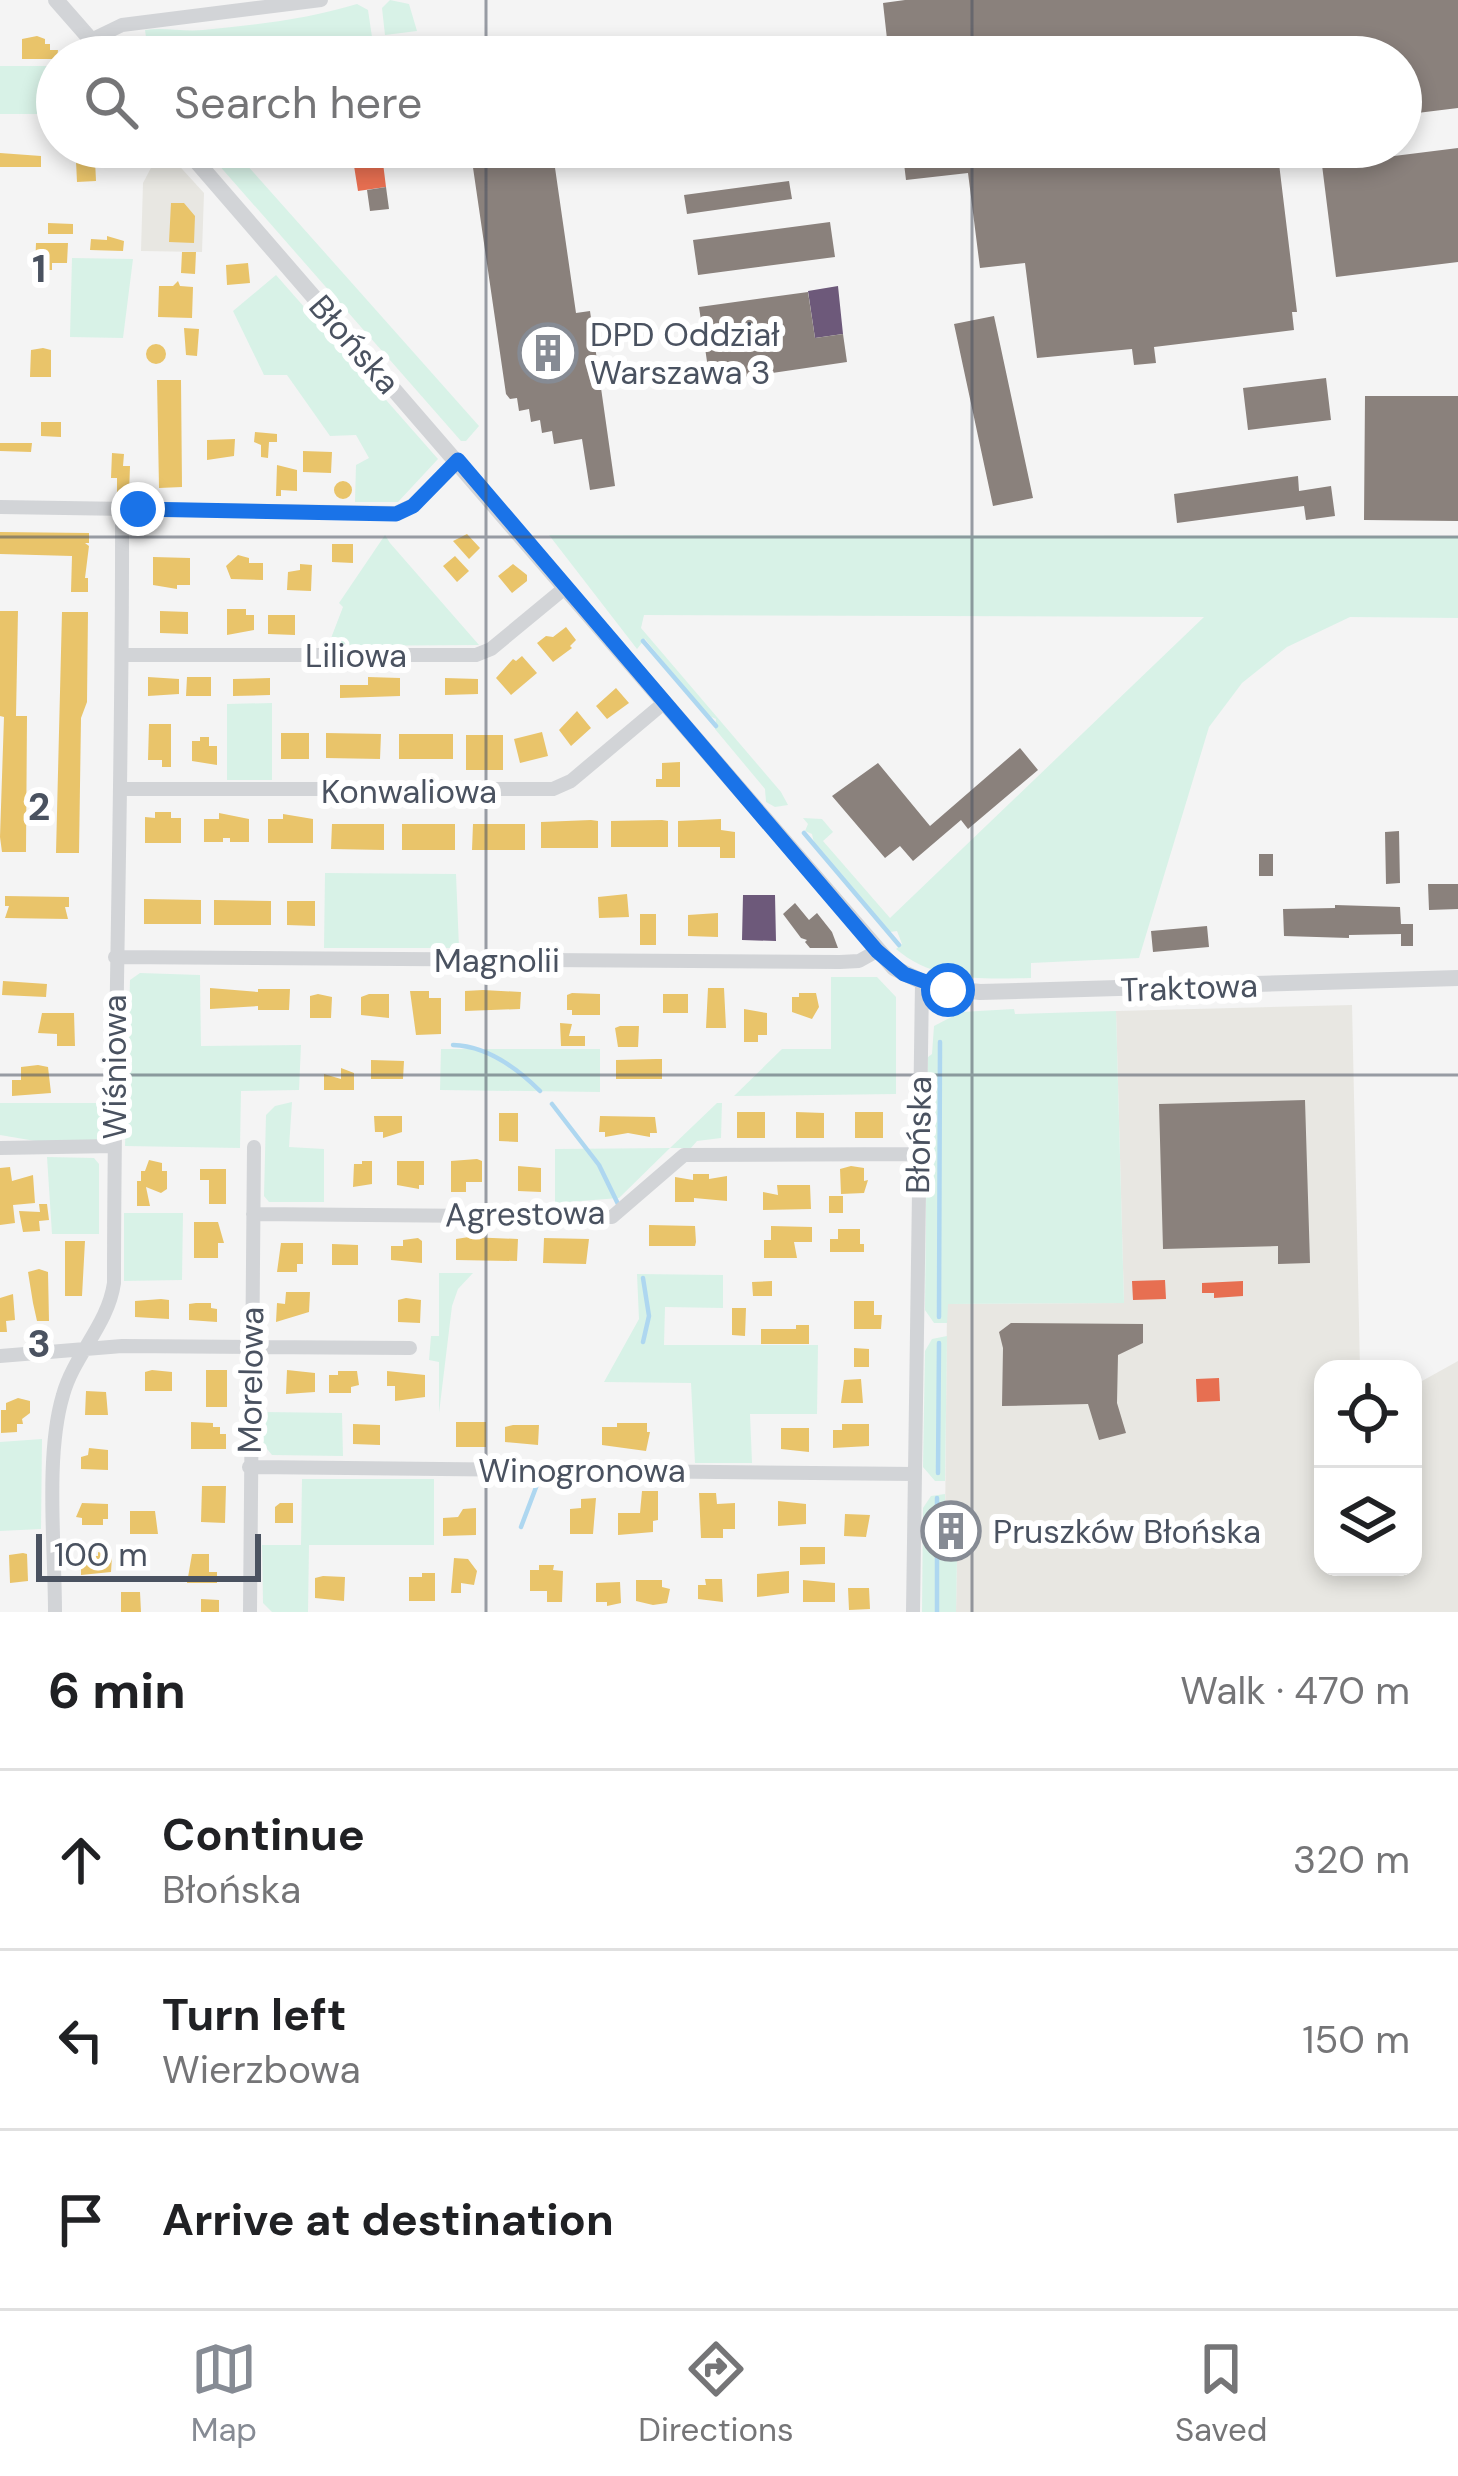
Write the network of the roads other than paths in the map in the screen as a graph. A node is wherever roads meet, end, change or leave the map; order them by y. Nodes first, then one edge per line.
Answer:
1 (56, 0) edge
2 (321, 0) edge
3 (88, 36) edge
4 (98, 36) edge
5 (202, 168) edge
6 (458, 460) junction
7 (0, 507) edge
8 (122, 509) junction
9 (566, 586) junction
10 (122, 656) junction
11 (665, 702) junction
12 (122, 789) junction
13 (877, 951) junction
14 (115, 957) junction
15 (1458, 978) edge
16 (922, 983) junction
17 (114, 1146) junction
18 (0, 1148) edge
19 (254, 1148) dead end
20 (919, 1154) junction
21 (253, 1214) junction
22 (250, 1347) junction
23 (410, 1348) dead end
24 (86, 1349) junction
25 (0, 1356) edge
26 (249, 1467) junction
27 (915, 1474) junction
28 (55, 1612) edge
29 (250, 1612) edge
30 (913, 1612) edge

1 - 3 street
2 - 4 street
5 - 6 street, Błońska
6 - 8 street
6 - 9 street, Błońska
7 - 8 street
8 - 10 street, Wiśniowa
9 - 10 street, Liliowa
9 - 11 street, Błońska
10 - 12 street, Wiśniowa
11 - 12 street, Konwaliowa
11 - 13 street, Błońska
12 - 14 street, Wiśniowa
13 - 14 street, Magnolii
13 - 16 street, Błońska
14 - 17 street, Wiśniowa
15 - 16 street, Traktowa
16 - 20 street, Błońska
17 - 18 street
17 - 24 street, Wiśniowa
19 - 21 street, Morelowa
20 - 21 street, Agrestowa
20 - 27 street, Błońska
21 - 22 street, Morelowa
22 - 23 street
22 - 24 street
22 - 26 street, Morelowa
24 - 25 street
24 - 28 street, Wiśniowa
26 - 27 street, Winogronowa
26 - 29 street, Morelowa
27 - 30 street, Błońska

